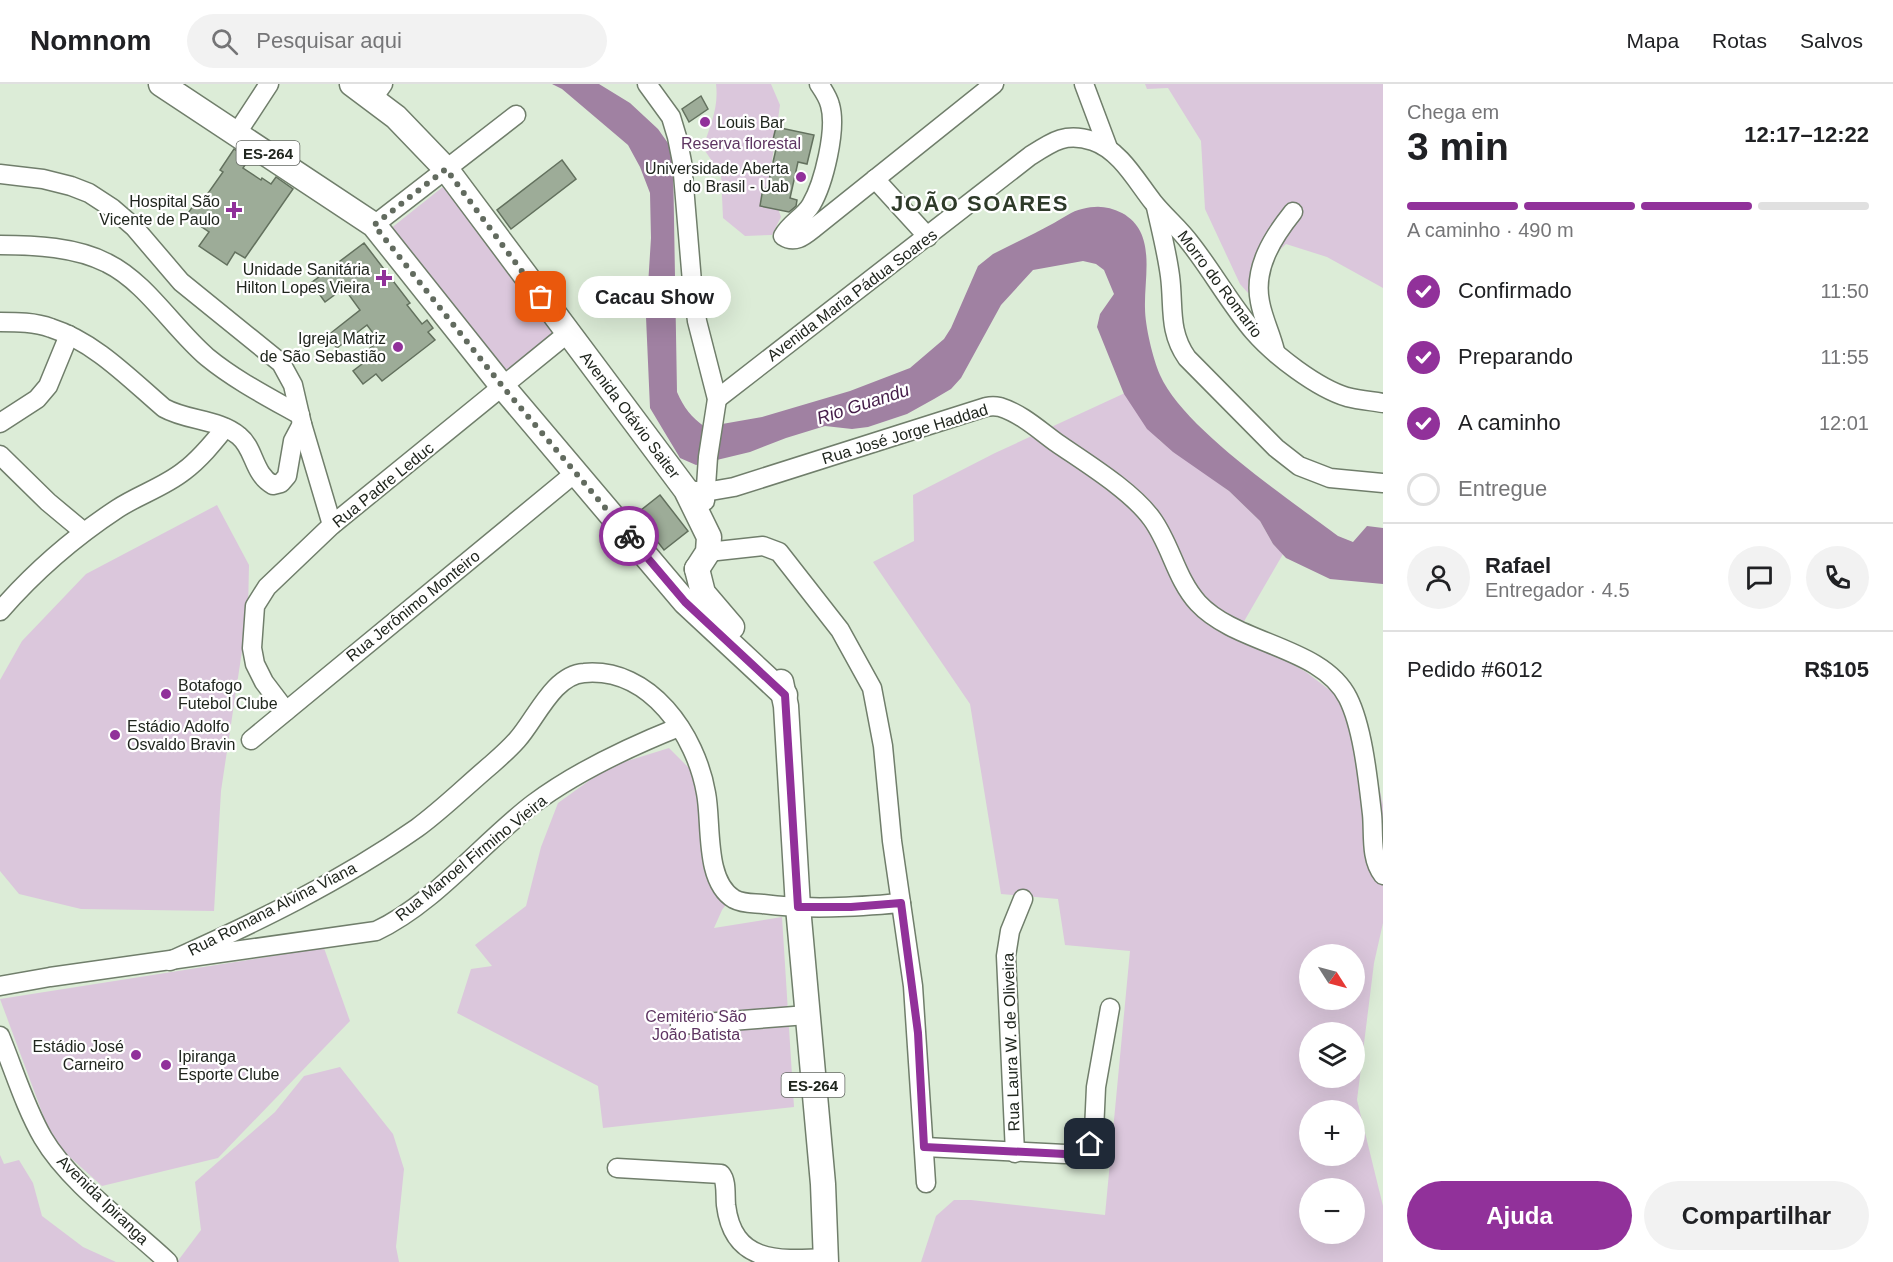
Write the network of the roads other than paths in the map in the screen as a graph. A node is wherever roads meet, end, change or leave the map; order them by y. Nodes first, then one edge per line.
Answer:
1 (161, 84) edge
2 (269, 84) edge
3 (352, 84) edge
4 (647, 84) edge
5 (819, 84) edge
6 (994, 84) edge
7 (1084, 84) edge
8 (378, 91) edge
9 (516, 115) dead end
10 (237, 133) junction
11 (1108, 148) junction
12 (446, 169) junction
13 (0, 174) edge
14 (875, 179) junction
15 (1156, 207) junction
16 (1293, 212) dead end
17 (374, 225) junction
18 (928, 237) junction
19 (0, 245) edge
20 (0, 322) edge
21 (568, 333) junction
22 (69, 335) junction
23 (1275, 353) junction
24 (503, 387) junction
25 (717, 399) junction
26 (1383, 403) edge
27 (301, 419) junction
28 (0, 423) edge
29 (225, 428) junction
30 (0, 455) edge
31 (575, 473) junction
32 (1383, 483) edge
33 (694, 493) junction
34 (332, 525) junction
35 (84, 532) junction
36 (702, 560) junction
37 (654, 564) junction
38 (0, 611) edge
39 (785, 695) junction
40 (286, 711) junction
41 (680, 727) junction
42 (252, 740) dead end
43 (1383, 875) edge
44 (1023, 899) dead end
45 (901, 903) junction
46 (798, 907) junction
47 (170, 961) junction
48 (0, 986) edge
49 (1110, 1008) dead end
50 (807, 1015) junction
51 (680, 1025) dead end
52 (0, 1036) edge
53 (924, 1147) junction
54 (1015, 1153) junction
55 (617, 1168) dead end
56 (926, 1183) dead end
57 (826, 1260) edge
58 (168, 1262) edge

1 - 10 main road, ES-264
2 - 10 street
3 - 8 main road, ES-264
4 - 25 street
5 - 14 street
6 - 14 street
7 - 11 street
8 - 12 main road, ES-264
9 - 12 street
10 - 17 main road, ES-264
11 - 15 street
11 - 18 street, Avenida Maria Pádua Soares
12 - 17 street
12 - 21 main road, ES-264
13 - 27 street
14 - 18 street
15 - 23 street, Morro do Romario
15 - 32 street
16 - 23 street
17 - 24 main road, ES-264
18 - 25 street, Avenida Maria Pádua Soares
19 - 27 street
20 - 22 street
21 - 24 street, Rua Padre Leduc
21 - 33 main road, Avenida Otávio Saiter / ES-264
22 - 28 street
22 - 29 street
23 - 26 street, Morro do Romario
24 - 31 main road, ES-264
24 - 34 street, Rua Padre Leduc
25 - 33 street
27 - 29 street
27 - 34 street
29 - 35 street
30 - 35 street
31 - 37 main road, ES-264
31 - 40 street, Rua Jerônimo Monteiro
33 - 36 main road, ES-264
33 - 43 street, Rua José Jorge Haddad
34 - 40 street, Rua Padre Leduc
35 - 38 street
36 - 37 main road
36 - 39 main road, ES-264
36 - 45 street
37 - 39 main road, ES-264
39 - 46 main road, ES-264
40 - 42 street, Rua Jerônimo Monteiro
41 - 46 street, Rua Romana Alvina Viana
41 - 47 street, Rua Manoel Firmino Vieira
41 - 47 street, Rua Romana Alvina Viana
44 - 54 street, Rua Laura W. de Oliveira
45 - 46 street, Rua Romana Alvina Viana
45 - 53 street
46 - 50 main road, ES-264
47 - 48 street, Rua Manoel Firmino Vieira
49 - 54 street
50 - 51 street
50 - 57 main road, ES-264
52 - 58 street, Avenida Ipiranga
53 - 54 street
53 - 56 street
55 - 57 street

